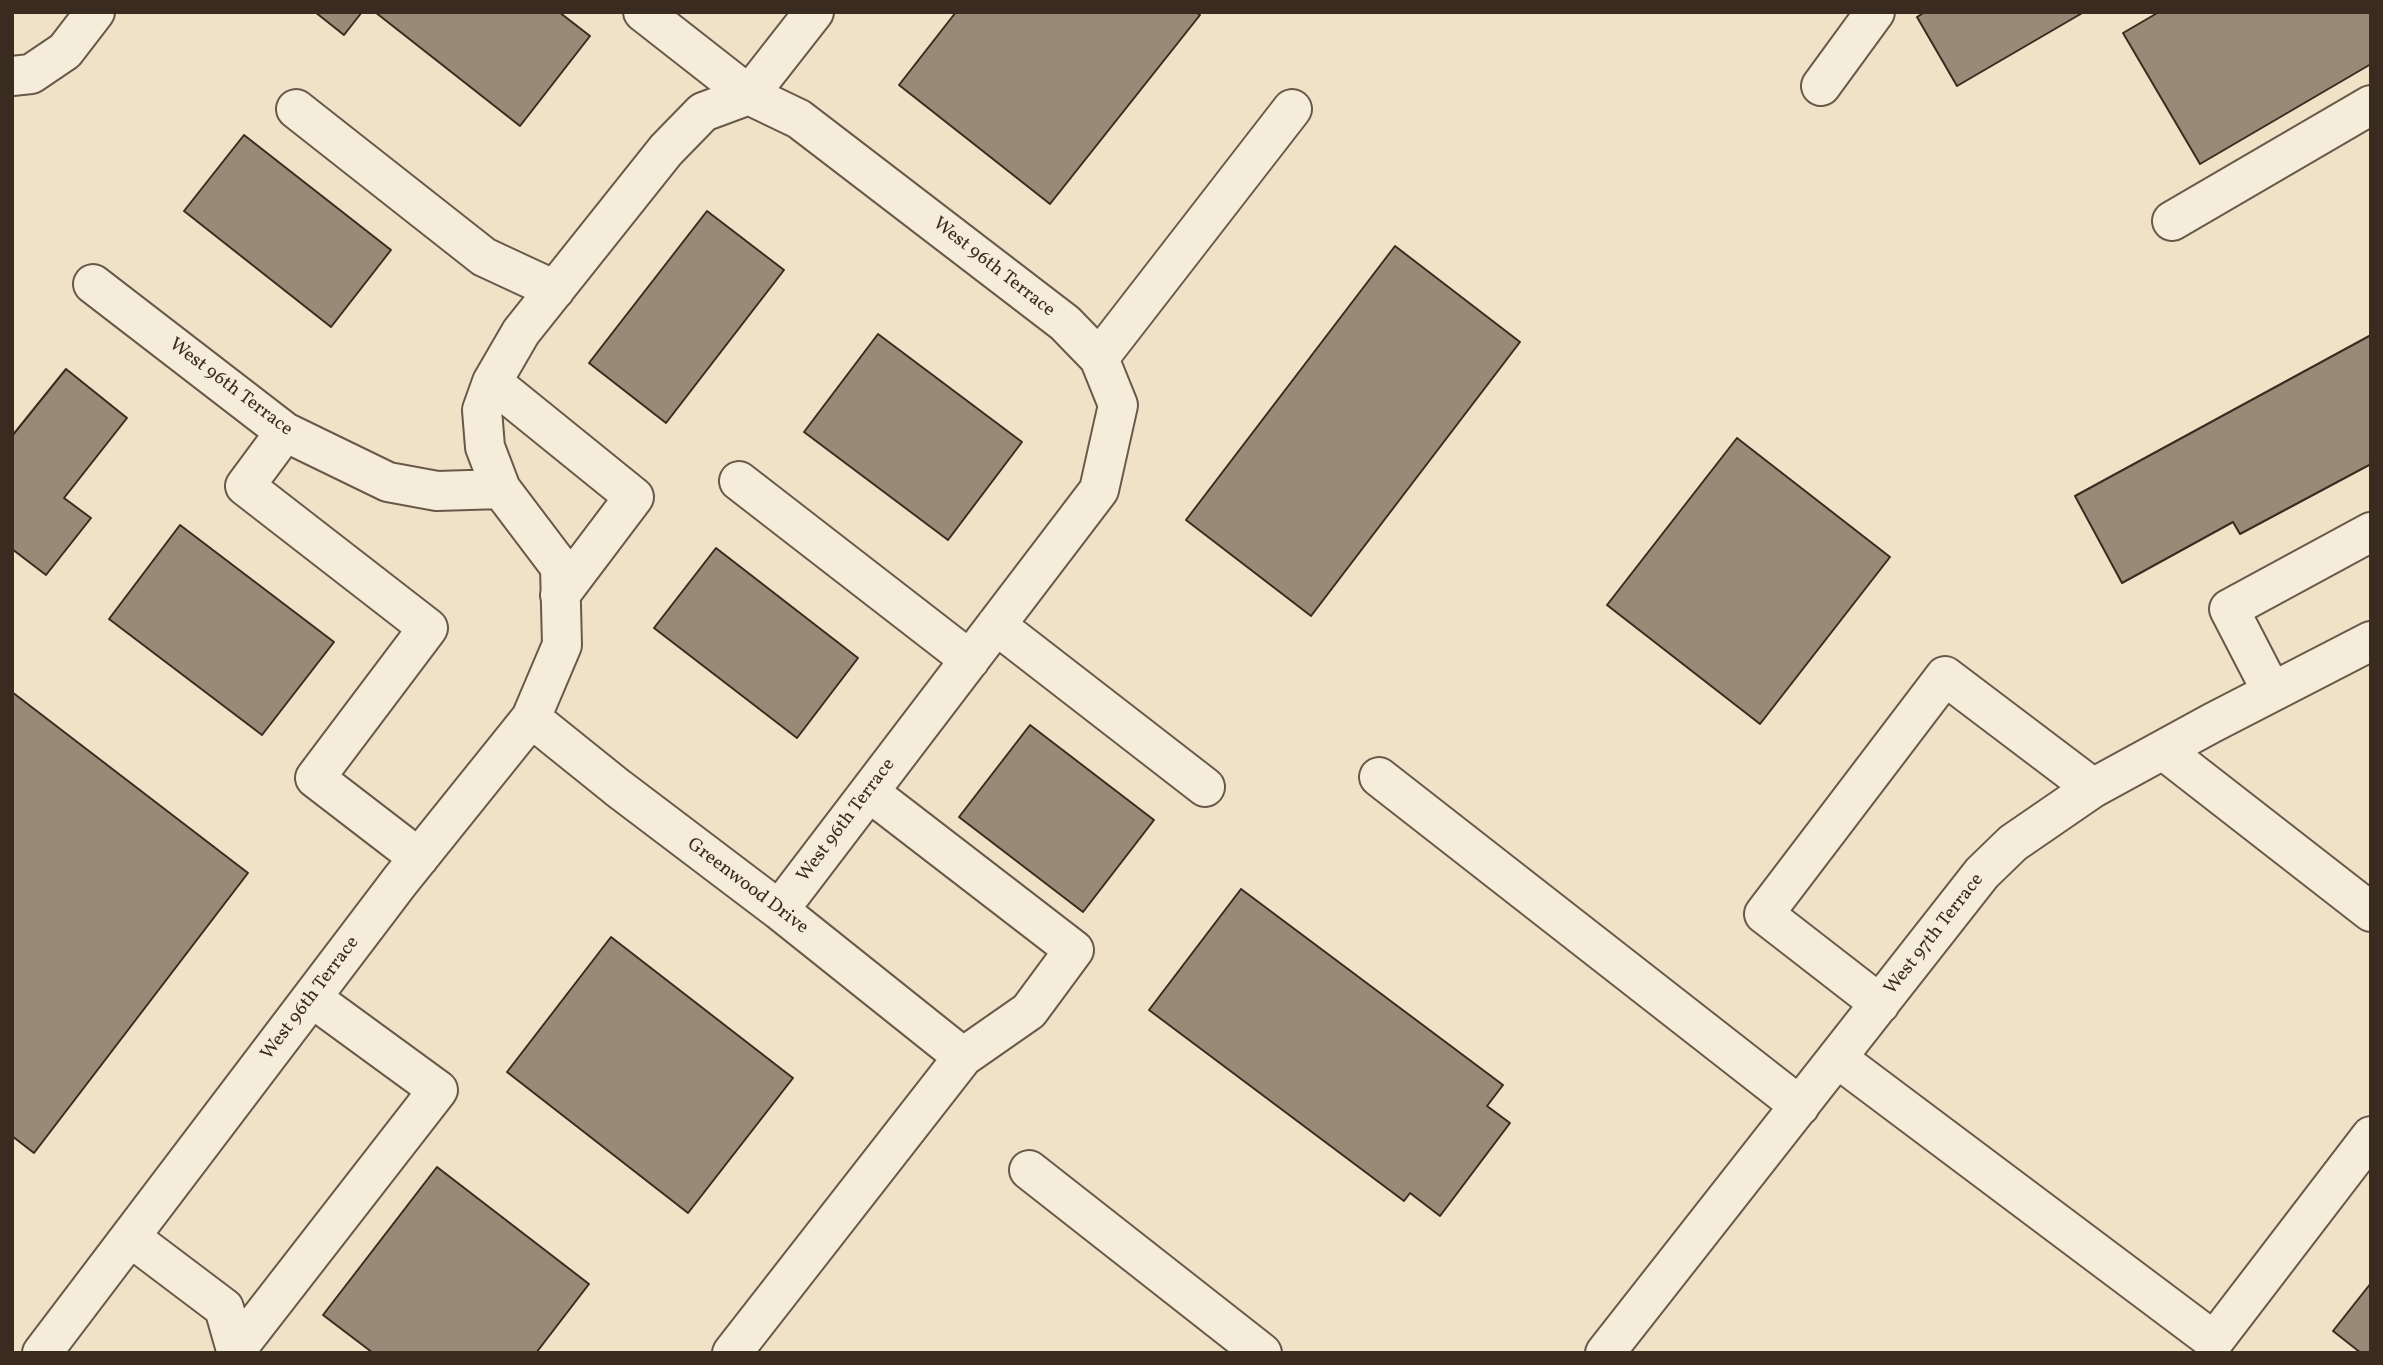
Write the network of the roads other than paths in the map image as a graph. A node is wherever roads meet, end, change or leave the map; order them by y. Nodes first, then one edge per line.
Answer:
1 (95, 12) edge
2 (643, 12) edge
3 (814, 12) edge
4 (1874, 12) edge
5 (12, 76) edge
6 (1821, 86) dead end
7 (749, 95) junction
8 (2371, 105) edge
9 (296, 109) dead end
10 (1292, 109) dead end
11 (2172, 221) dead end
12 (93, 284) dead end
13 (555, 290) junction
14 (1099, 358) junction
15 (492, 382) junction
16 (285, 432) junction
17 (739, 481) dead end
18 (501, 489) junction
19 (2371, 532) edge
20 (561, 595) junction
21 (996, 625) junction
22 (2371, 641) edge
23 (970, 660) junction
24 (2272, 692) junction
25 (531, 718) junction
26 (2163, 750) junction
27 (1379, 777) dead end
28 (1205, 787) dead end
29 (2093, 788) junction
30 (869, 792) junction
31 (419, 858) junction
32 (779, 910) junction
33 (2371, 912) edge
34 (312, 998) junction
35 (1880, 1004) junction
36 (963, 1057) junction
37 (1837, 1058) junction
38 (1800, 1106) junction
39 (2371, 1136) edge
40 (1029, 1170) dead end
41 (130, 1237) junction
42 (238, 1351) edge
43 (42, 1353) edge
44 (732, 1353) edge
45 (1262, 1353) edge
46 (1605, 1353) edge

1 - 5 street
2 - 7 street
3 - 7 street
4 - 6 street
7 - 13 street, West 96th Terrace
7 - 14 street, West 96th Terrace
8 - 11 street
9 - 13 street
10 - 14 street
12 - 16 street, West 96th Terrace
13 - 15 street, West 96th Terrace
14 - 21 street, West 96th Terrace
15 - 18 street, West 96th Terrace
15 - 20 street
16 - 18 street, West 96th Terrace
16 - 31 street
17 - 23 street
18 - 20 street, West 96th Terrace
19 - 24 street
20 - 25 street, West 96th Terrace
21 - 23 street, West 96th Terrace
21 - 28 street
22 - 24 street, West 97th Terrace
23 - 30 street, West 96th Terrace
24 - 26 street, West 97th Terrace
25 - 31 street, West 96th Terrace
25 - 32 street, Greenwood Drive
26 - 29 street, West 97th Terrace
26 - 33 street
27 - 38 street
29 - 35 street, West 97th Terrace
29 - 35 street
30 - 32 street, West 96th Terrace
30 - 36 street
31 - 34 street, West 96th Terrace
32 - 36 street, Greenwood Drive
34 - 41 street, West 96th Terrace
34 - 42 street
35 - 37 street, West 97th Terrace
36 - 44 street
37 - 38 street, West 97th Terrace
37 - 39 street
38 - 46 street, West 97th Terrace
40 - 45 street
41 - 42 street
41 - 43 street, West 96th Terrace

